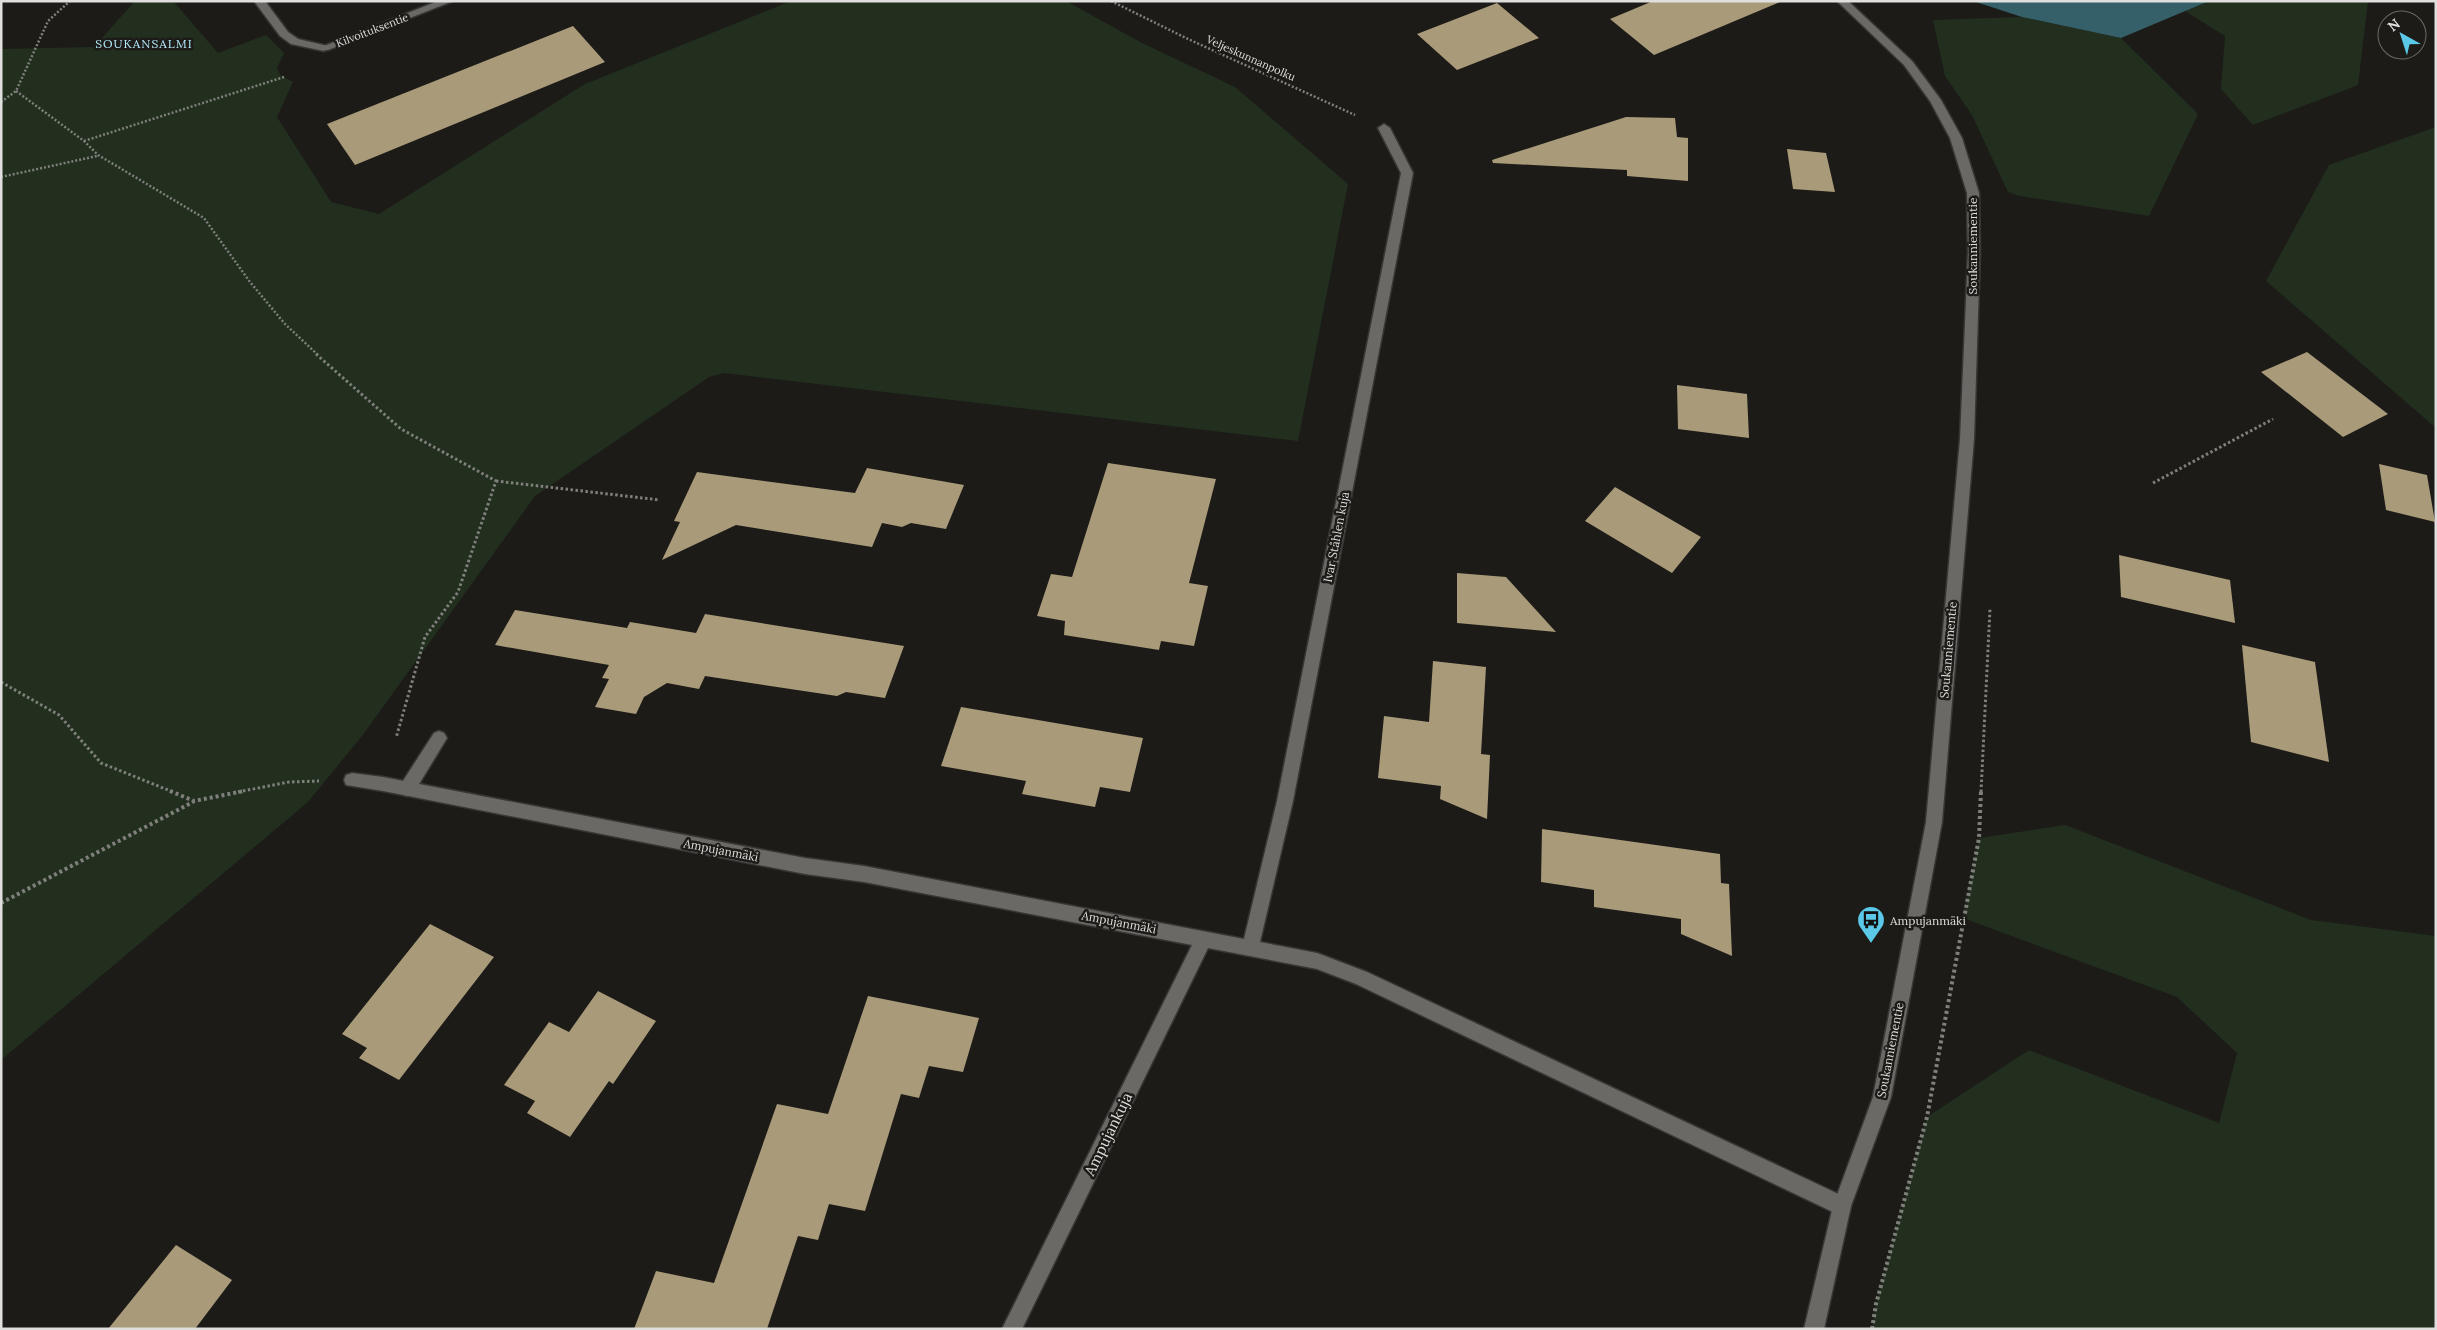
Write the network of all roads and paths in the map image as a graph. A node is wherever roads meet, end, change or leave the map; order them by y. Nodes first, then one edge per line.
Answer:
1 (70, 1) edge
2 (259, 1) edge
3 (448, 1) edge
4 (1111, 1) edge
5 (1842, 1) edge
6 (284, 78) dead end
7 (16, 90) junction
8 (1, 102) edge
9 (1384, 128) joint
10 (84, 141) junction
11 (98, 155) junction
12 (1, 177) edge
13 (2273, 419) dead end
14 (496, 481) junction
15 (2153, 483) dead end
16 (660, 500) dead end
17 (1, 682) edge
18 (439, 738) dead end
19 (352, 780) joint
20 (383, 784) junction
21 (407, 789) junction
22 (194, 801) junction
23 (1, 903) edge
24 (1204, 939) junction
25 (1250, 948) junction
26 (1842, 1206) junction
27 (1012, 1329) edge
28 (1814, 1329) edge

1 - 7 path
2 - 3 street, Kilvoituksentie
4 - 9 path, Veljeskunnanpolku
5 - 26 street, Soukanniementie
6 - 10 path
7 - 8 path
7 - 10 path
9 - 25 street, Ivar Ståhlen kuja
10 - 11 path
11 - 12 path
11 - 14 path
13 - 15 path
14 - 16 path
14 - 20 path
17 - 22 path
18 - 21 street
19 - 20 street, Ampujanmäki
19 - 22 path
20 - 21 street, Ampujanmäki
21 - 24 street, Ampujanmäki
22 - 23 path
24 - 25 street, Ampujanmäki
24 - 27 street, Ampujankuja
25 - 26 street, Ampujanmäki
26 - 28 street, Soukanniementie

